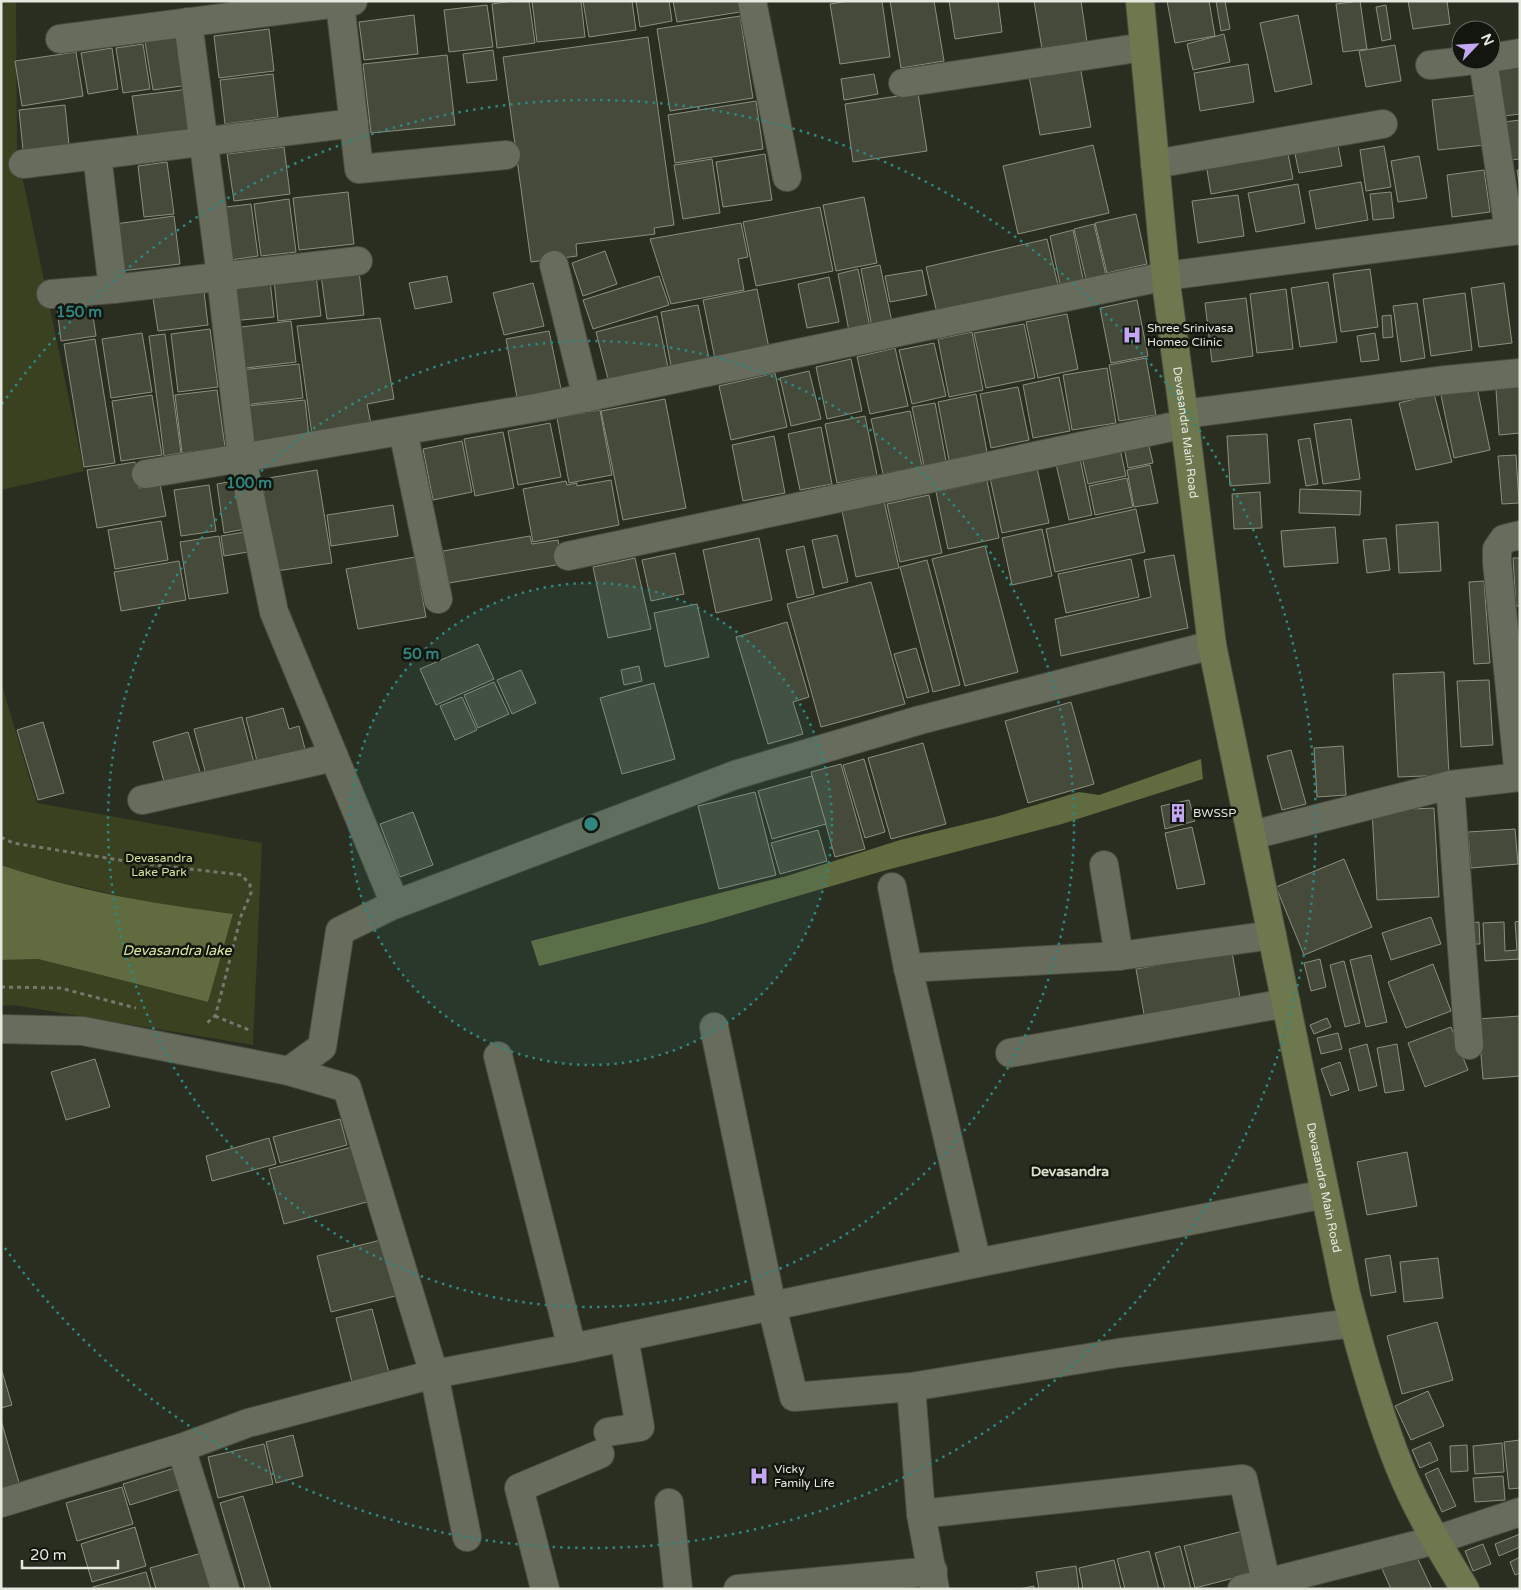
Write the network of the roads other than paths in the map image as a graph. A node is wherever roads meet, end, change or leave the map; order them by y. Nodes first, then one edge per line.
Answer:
1 (752, 1) edge
2 (1140, 1) edge
3 (347, 2) edge
4 (188, 22) junction
5 (60, 39) dead end
6 (1144, 47) junction
7 (1520, 53) edge
8 (1501, 56) edge
9 (1451, 63) edge
10 (1430, 65) dead end
11 (1486, 70) edge
12 (903, 82) dead end
13 (354, 122) junction
14 (1383, 124) dead end
15 (97, 155) junction
16 (506, 155) dead end
17 (23, 164) dead end
18 (1155, 164) junction
19 (788, 177) dead end
20 (1515, 230) edge
21 (358, 261) dead end
22 (554, 265) dead end
23 (221, 276) junction
24 (1166, 276) junction
25 (113, 289) junction
26 (52, 294) dead end
27 (1520, 373) edge
28 (588, 398) junction
29 (1185, 419) junction
30 (403, 430) junction
31 (242, 458) junction
32 (146, 474) dead end
33 (1520, 535) edge
34 (568, 556) dead end
35 (438, 600) dead end
36 (1212, 645) junction
37 (1514, 676) edge
38 (334, 757) junction
39 (1520, 777) edge
40 (1450, 785) junction
41 (142, 800) dead end
42 (1252, 835) junction
43 (1104, 865) dead end
44 (892, 887) dead end
45 (395, 904) junction
46 (1272, 935) junction
47 (1119, 956) junction
48 (908, 968) junction
49 (1286, 1003) junction
50 (714, 1027) dead end
51 (1, 1029) edge
52 (1469, 1045) dead end
53 (1010, 1053) dead end
54 (498, 1056) dead end
55 (289, 1071) junction
56 (1325, 1194) junction
57 (977, 1263) junction
58 (772, 1307) junction
59 (1353, 1323) junction
60 (624, 1336) junction
61 (572, 1348) junction
62 (434, 1374) junction
63 (911, 1386) junction
64 (181, 1448) junction
65 (1, 1503) edge
66 (669, 1503) dead end
67 (1520, 1512) edge
68 (921, 1514) junction
69 (467, 1537) dead end
70 (1436, 1540) junction
71 (934, 1580) edge
72 (1254, 1586) edge
73 (225, 1589) edge
74 (544, 1589) edge
75 (678, 1589) edge
76 (738, 1589) edge
77 (1465, 1589) edge

1 - 19 street
2 - 6 main road, Devasandra Main Road
3 - 4 street
3 - 13 street
4 - 5 street
4 - 23 street
6 - 12 street
6 - 18 main road, Devasandra Main Road
7 - 8 street
9 - 10 street
11 - 20 street
13 - 15 street
13 - 16 street
14 - 18 street
15 - 17 street
15 - 25 street
18 - 24 main road, Devasandra Main Road
20 - 24 street
21 - 23 street
22 - 28 street
23 - 25 street
23 - 31 street
24 - 28 street
24 - 29 main road, Devasandra Main Road
25 - 26 street
27 - 29 street
28 - 30 street
29 - 34 street
29 - 36 main road, Devasandra Main Road
30 - 31 street
30 - 35 street
31 - 32 street
31 - 38 street
33 - 37 street
36 - 42 main road, Devasandra Main Road
36 - 45 street
37 - 39 street
38 - 41 street
38 - 45 street
39 - 40 street
40 - 42 street
40 - 52 street
42 - 46 main road, Devasandra Main Road
43 - 47 street
44 - 48 street
45 - 55 street
46 - 47 street
46 - 49 main road, Devasandra Main Road
47 - 48 street
48 - 57 street
49 - 53 street
49 - 56 main road, Devasandra Main Road
50 - 58 street
51 - 55 street
54 - 61 street
55 - 62 street
56 - 57 street
56 - 59 main road, Devasandra Main Road
57 - 58 street
58 - 60 street
58 - 63 street
59 - 63 street
59 - 70 main road, Devasandra Main Road
60 - 61 street
60 - 74 street
61 - 62 street
62 - 64 street
62 - 69 street
63 - 68 street
64 - 65 street
64 - 73 street
66 - 75 street
67 - 70 street
68 - 71 street
68 - 72 street
70 - 72 street
70 - 77 main road, Devasandra Main Road
71 - 76 street

